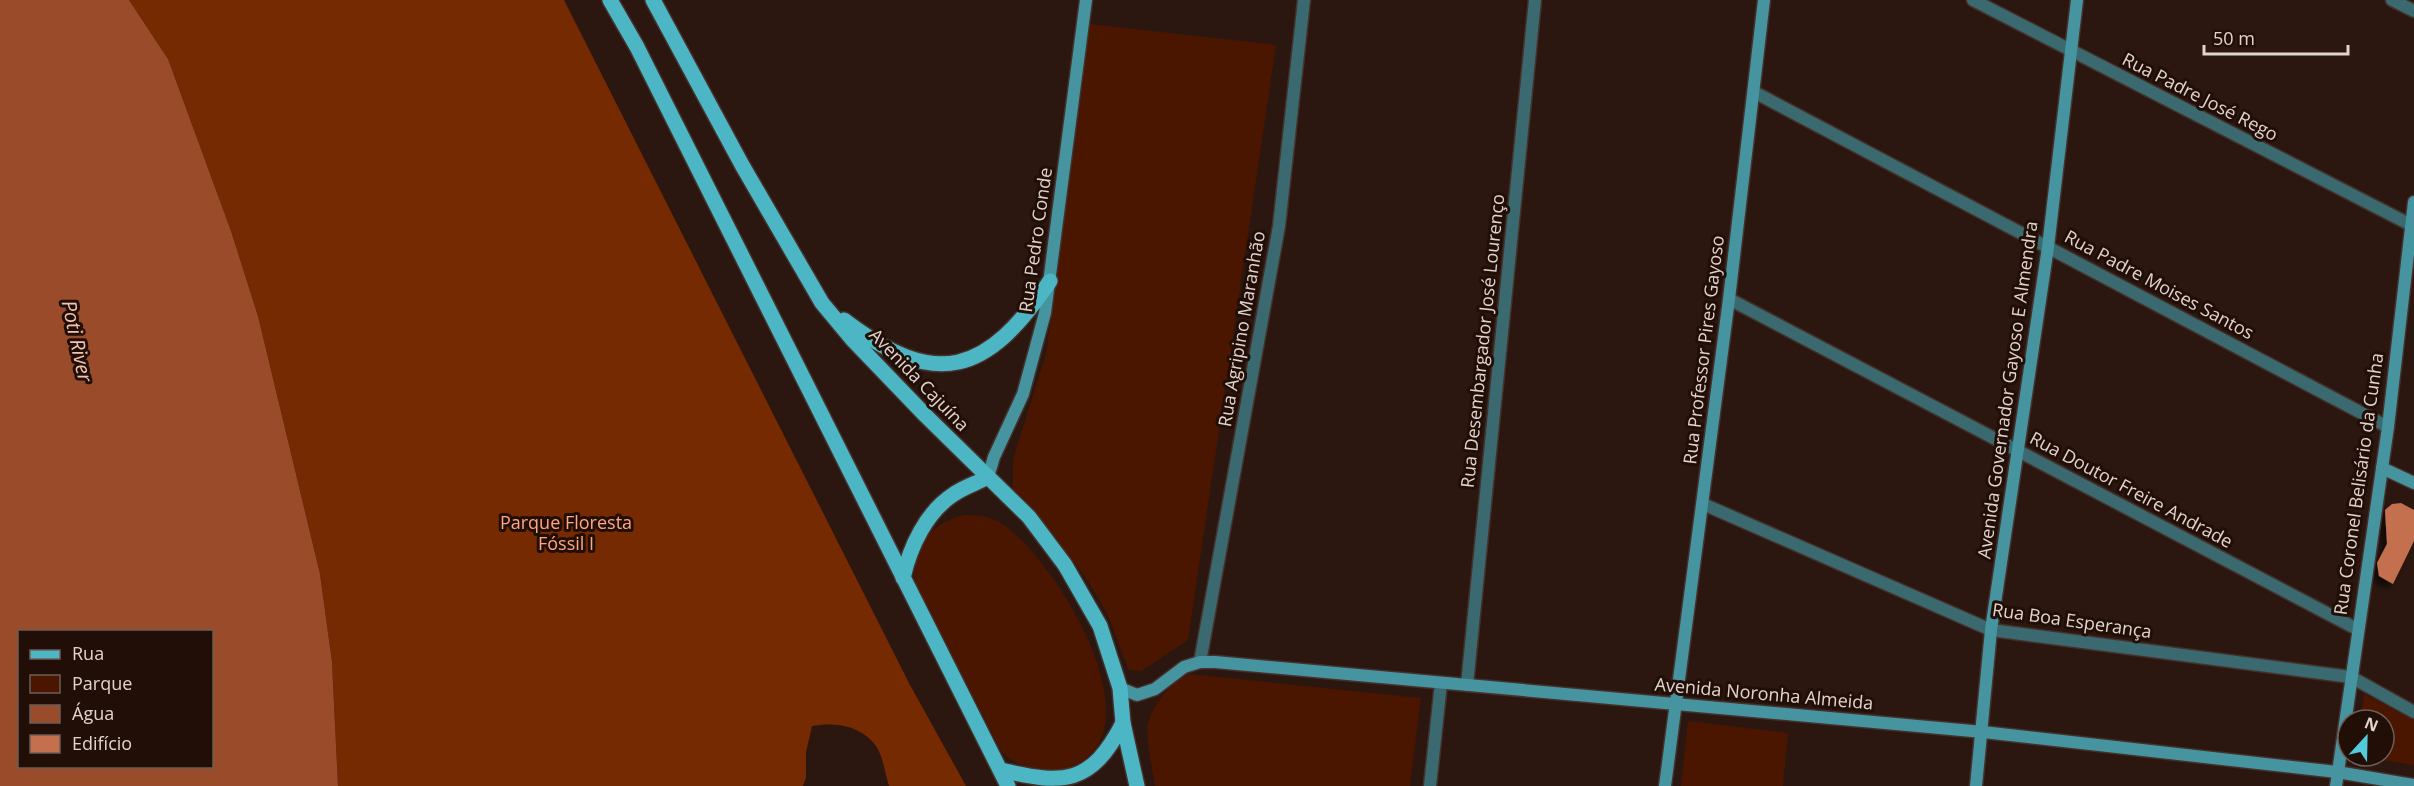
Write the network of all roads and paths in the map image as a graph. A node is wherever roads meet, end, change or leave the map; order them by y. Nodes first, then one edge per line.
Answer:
1 (610, 0) edge
2 (653, 0) edge
3 (1086, 0) edge
4 (1304, 0) edge
5 (1535, 0) edge
6 (1764, 0) edge
7 (1973, 0) edge
8 (2077, 0) edge
9 (2392, 0) edge
10 (2414, 11) edge
11 (2072, 51) junction
12 (1754, 92) junction
13 (2414, 202) edge
14 (2411, 225) junction
15 (2411, 244) edge
16 (2048, 247) junction
17 (1050, 281) junction
18 (1729, 298) junction
19 (822, 303) junction
20 (2388, 427) junction
21 (2017, 450) junction
22 (2382, 468) junction
23 (988, 477) junction
24 (2414, 483) edge
25 (1703, 504) junction
26 (903, 578) junction
27 (2357, 629) junction
28 (1991, 630) junction
29 (1200, 662) junction
30 (2350, 677) junction
31 (1441, 682) junction
32 (1467, 685) junction
33 (1120, 688) junction
34 (1675, 703) junction
35 (2414, 712) edge
36 (1123, 723) junction
37 (1983, 732) junction
38 (1001, 770) junction
39 (2337, 772) junction
40 (2414, 785) edge
41 (1008, 786) edge
42 (1137, 786) edge
43 (1430, 786) edge
44 (1665, 786) edge
45 (1976, 786) edge
46 (2336, 786) edge

1 - 26 main road
2 - 19 main road, Avenida Cajuína
3 - 17 main road, Rua Pedro Conde
4 - 29 street, Rua Agripino Maranhão
5 - 32 street, Rua Desembargador José Lourenço
6 - 12 main road, Rua Professor Pires Gayoso
7 - 11 street, Rua Padre José Rego
8 - 11 main road, Avenida Governador Gayoso E Almendra
9 - 10 street
11 - 14 street, Rua Padre José Rego
11 - 16 main road, Avenida Governador Gayoso E Almendra
12 - 16 street, Rua Padre Moises Santos
12 - 18 main road, Rua Professor Pires Gayoso
13 - 14 main road, Rua Coronel Belisário da Cunha
14 - 15 main road, Rua Coronel Belisário da Cunha
15 - 20 main road, Rua Coronel Belisário da Cunha
16 - 20 street, Rua Padre Moises Santos
16 - 21 main road, Avenida Governador Gayoso E Almendra
17 - 19 main road
17 - 23 main road, Rua Pedro Conde
18 - 21 street, Rua Doutor Freire Andrade
18 - 25 main road, Rua Professor Pires Gayoso
19 - 23 main road, Avenida Cajuína
20 - 22 main road, Rua Coronel Belisário da Cunha
21 - 27 street, Rua Doutor Freire Andrade
21 - 28 main road, Avenida Governador Gayoso E Almendra
22 - 24 main road
22 - 27 main road, Rua Coronel Belisário da Cunha
23 - 26 main road
23 - 33 main road, Avenida Cajuína
25 - 28 street, Rua Boa Esperança
25 - 34 main road, Rua Professor Pires Gayoso
26 - 38 main road
27 - 30 main road, Rua Coronel Belisário da Cunha
28 - 30 street, Rua Boa Esperança
28 - 37 main road, Avenida Governador Gayoso E Almendra
29 - 31 main road, Avenida Noronha Almeida
29 - 33 main road
30 - 35 street, Rua Boa Esperança
30 - 39 main road, Rua Coronel Belisário da Cunha
31 - 32 main road, Avenida Noronha Almeida
31 - 43 street
32 - 34 main road, Avenida Noronha Almeida
33 - 36 main road, Avenida Cajuína
34 - 37 main road, Avenida Noronha Almeida
34 - 44 main road, Rua Professor Pires Gayoso
36 - 38 main road
36 - 42 main road, Avenida Cajuína
37 - 39 main road, Avenida Noronha Almeida
37 - 45 main road, Avenida Governador Gayoso E Almendra
38 - 41 main road
39 - 40 main road, Avenida Noronha Almeida
39 - 46 main road, Rua Coronel Belisário da Cunha

